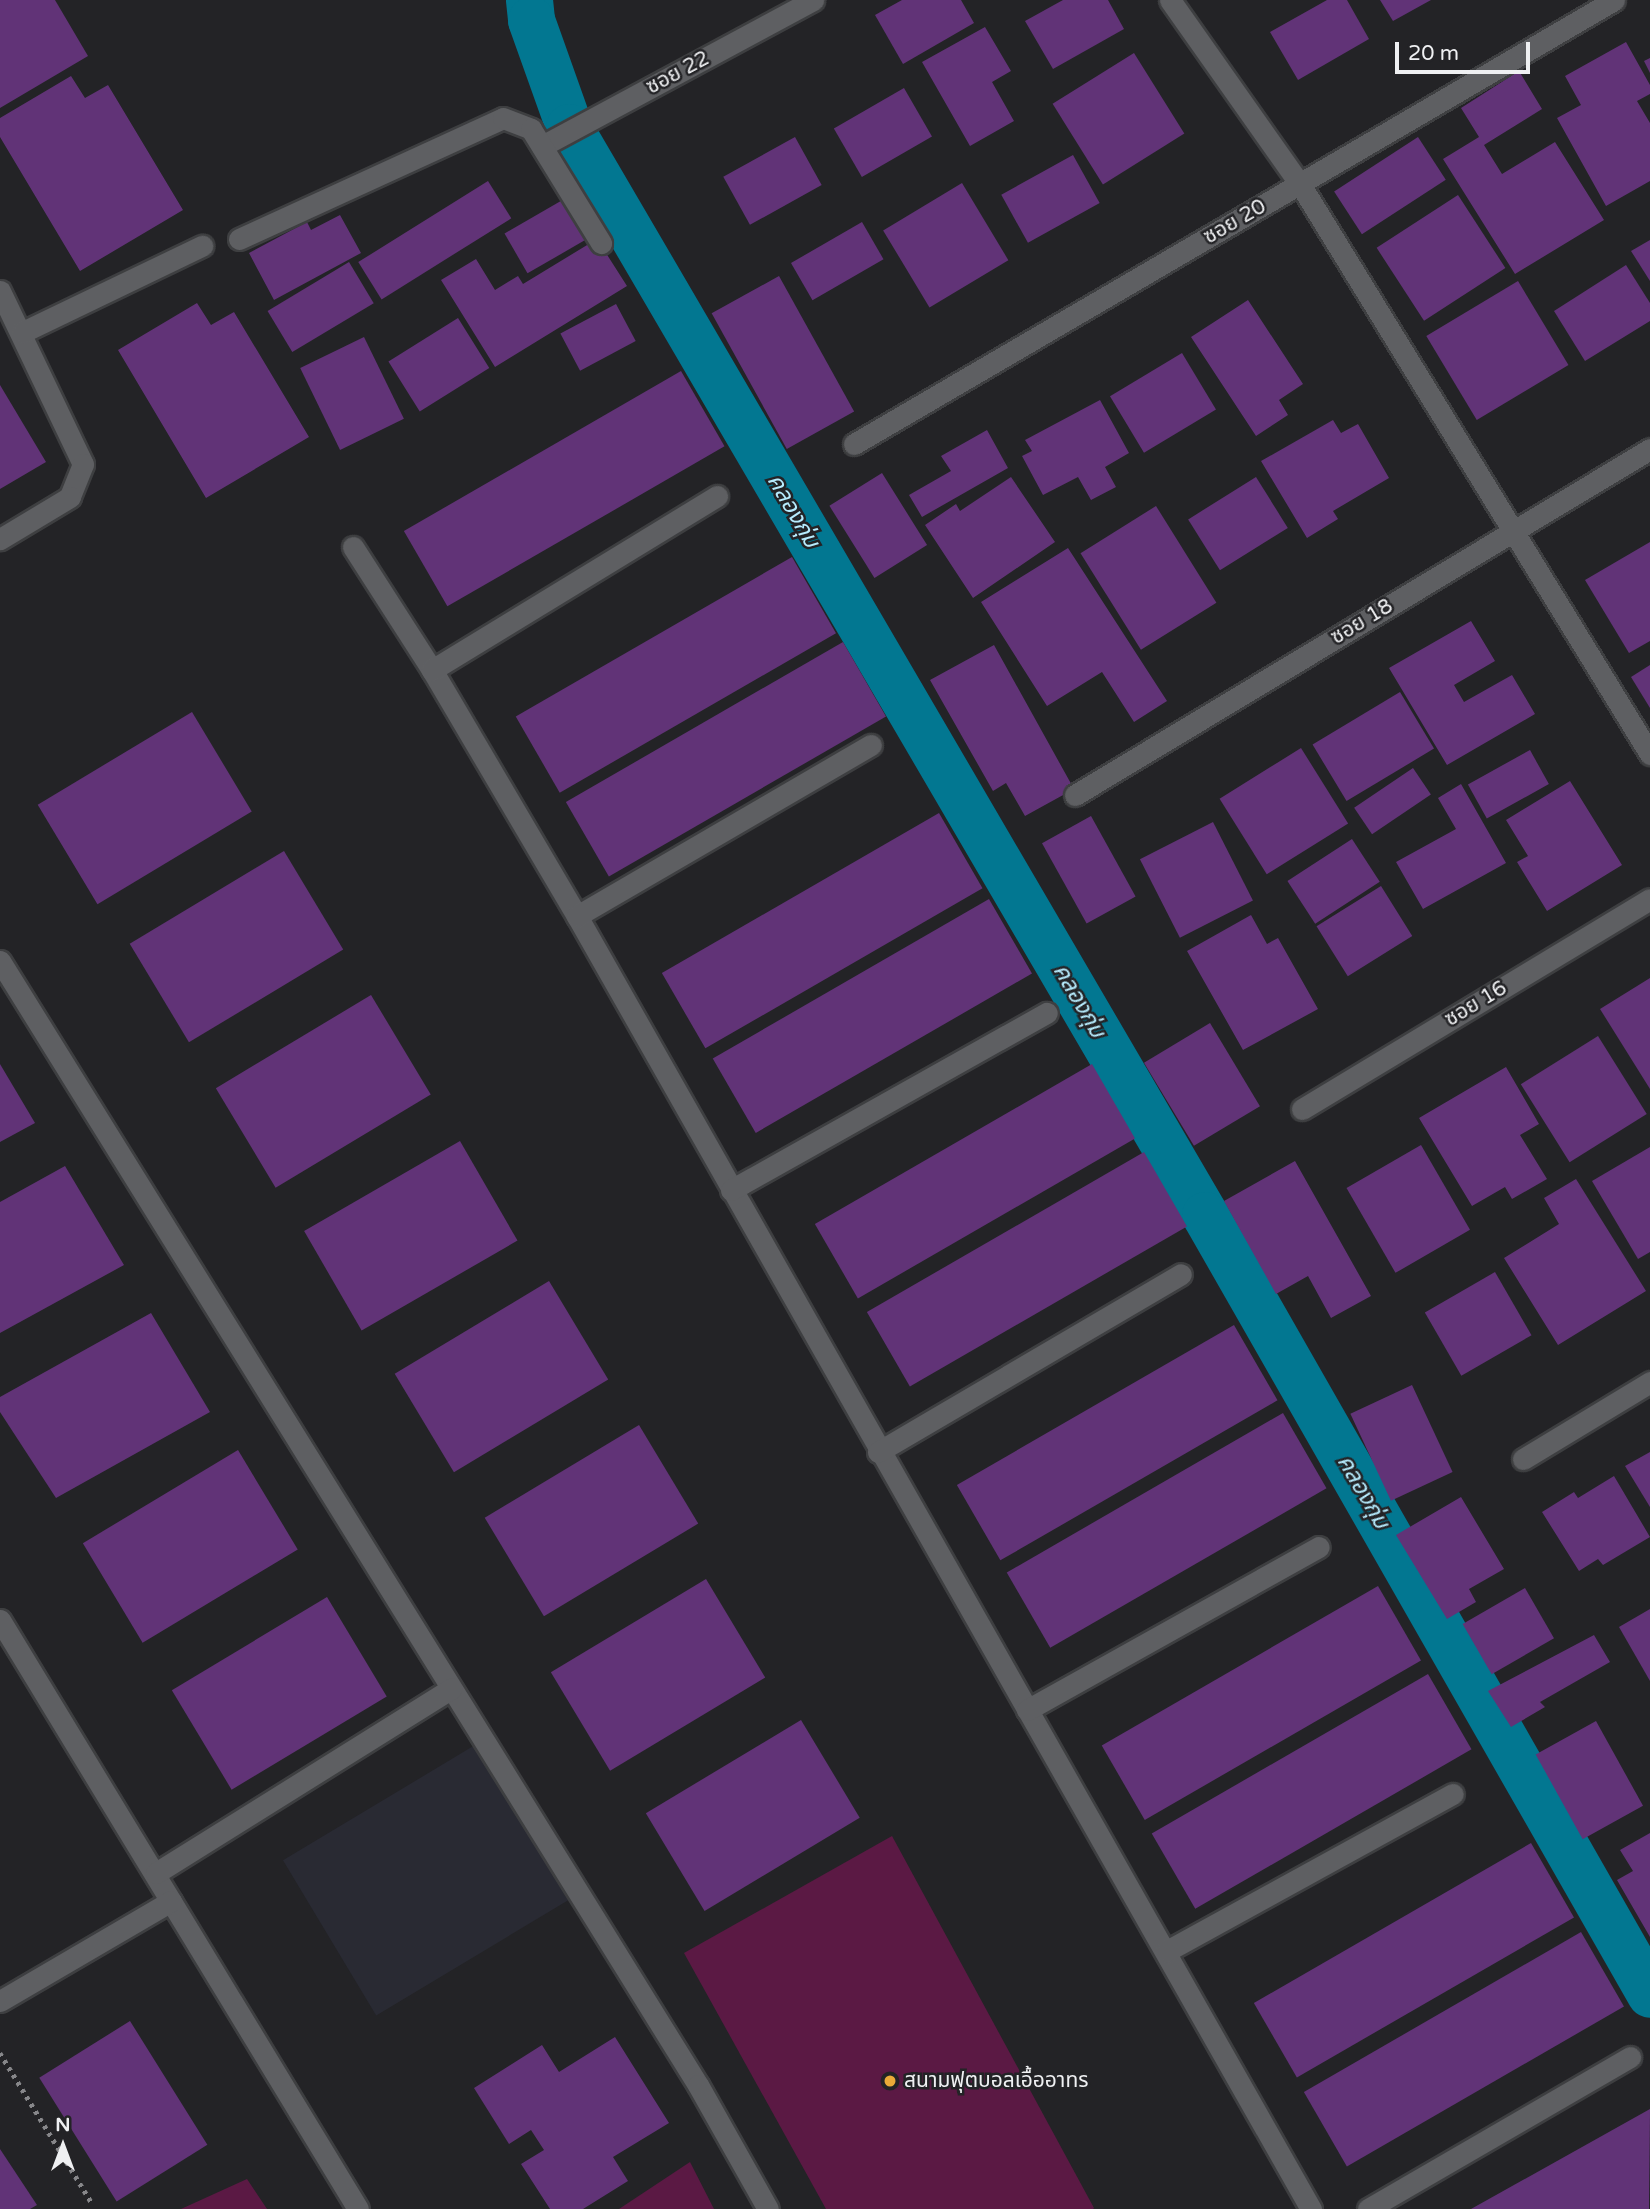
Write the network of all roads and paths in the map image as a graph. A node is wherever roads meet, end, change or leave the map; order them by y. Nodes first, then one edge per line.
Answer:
1 (813, 0) edge
2 (1170, 0) edge
3 (1614, 0) edge
4 (547, 144) junction
5 (1300, 184) junction
6 (239, 239) dead end
7 (601, 243) dead end
8 (202, 246) dead end
9 (0, 291) edge
10 (23, 332) junction
11 (855, 444) dead end
12 (1650, 449) edge
13 (717, 496) dead end
14 (1515, 529) junction
15 (0, 539) edge
16 (354, 547) dead end
17 (432, 670) junction
18 (871, 745) dead end
19 (1650, 754) edge
20 (1076, 795) dead end
21 (1650, 899) edge
22 (577, 916) junction
23 (0, 961) edge
24 (1047, 1013) dead end
25 (1302, 1109) dead end
26 (730, 1190) junction
27 (1181, 1274) dead end
28 (1650, 1382) edge
29 (878, 1452) junction
30 (1523, 1460) dead end
31 (1319, 1548) dead end
32 (0, 1620) edge
33 (451, 1689) junction
34 (1027, 1710) junction
35 (1453, 1794) dead end
36 (156, 1873) junction
37 (171, 1901) junction
38 (1167, 1951) junction
39 (0, 2001) edge
40 (0, 2053) edge
41 (1630, 2057) dead end
42 (92, 2203) dead end
43 (358, 2209) edge
44 (768, 2209) edge
45 (1311, 2209) edge
46 (1368, 2209) edge

1 - 4 street, ซอย 22
2 - 5 street
3 - 5 street, ซอย 20
4 - 6 street
4 - 7 street
5 - 11 street, ซอย 20
5 - 14 street
8 - 10 street
9 - 10 street
10 - 15 street
12 - 14 street, ซอย 18
13 - 17 street
14 - 19 street
14 - 20 street, ซอย 18
16 - 17 street
17 - 22 street
18 - 22 street
21 - 25 street, ซอย 16
22 - 26 street
23 - 33 street
24 - 26 street
26 - 29 street
27 - 29 street
28 - 30 street
29 - 34 street
31 - 34 street
32 - 36 street
33 - 36 street
33 - 44 street
34 - 38 street
35 - 38 street
36 - 37 street
37 - 39 street
37 - 43 street
38 - 45 street
40 - 42 path
41 - 46 street

